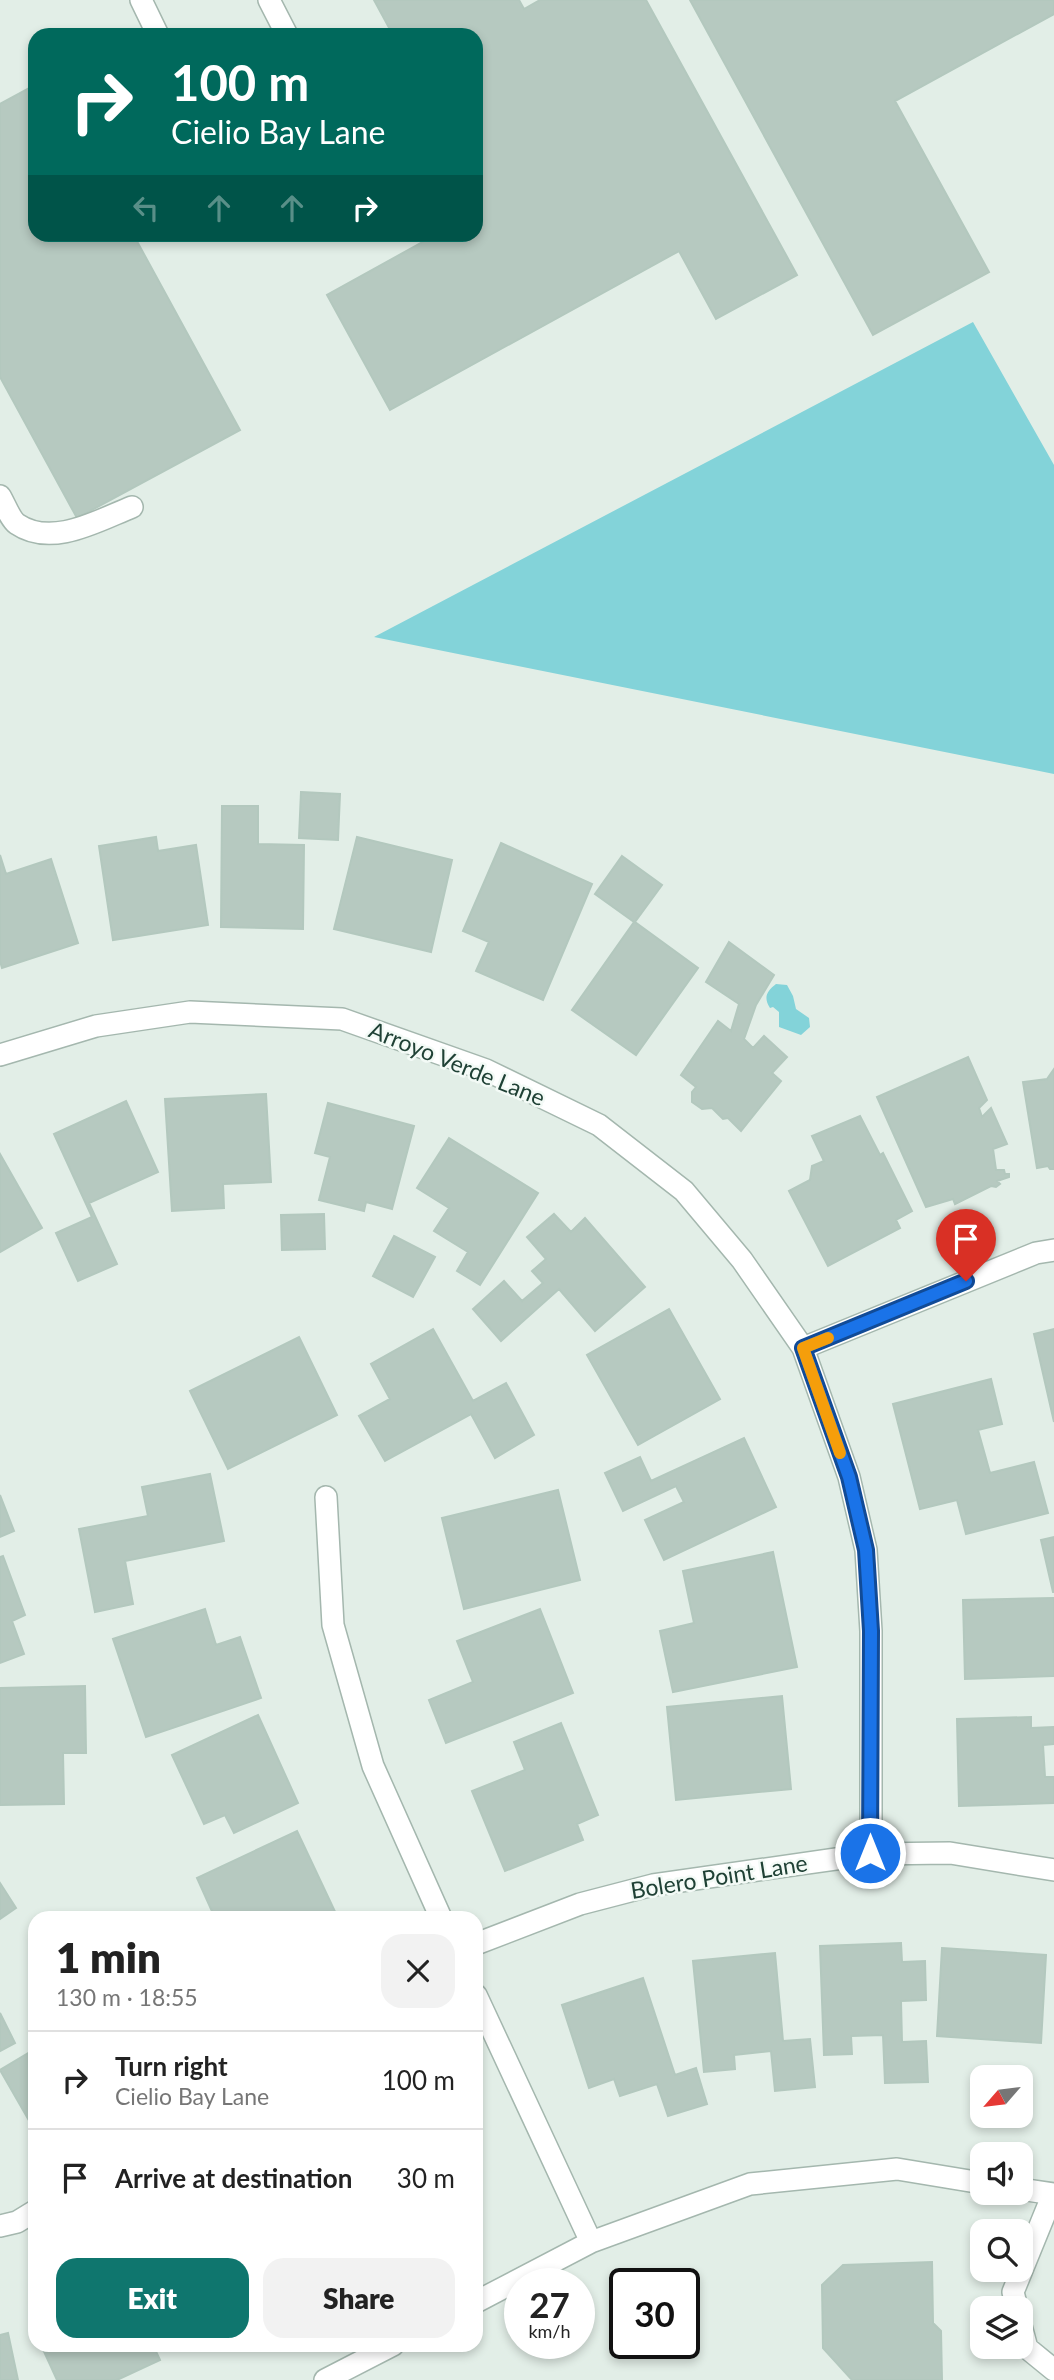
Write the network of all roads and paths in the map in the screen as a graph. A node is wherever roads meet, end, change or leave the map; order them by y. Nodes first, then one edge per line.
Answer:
1 (141, 0) edge
2 (269, 0) edge
3 (155, 28) edge
4 (283, 28) edge
5 (0, 496) edge
6 (132, 507) dead end
7 (0, 1055) edge
8 (1054, 1250) edge
9 (803, 1348) junction
10 (326, 1497) dead end
11 (870, 1853) junction
12 (1054, 1870) edge
13 (438, 1911) edge
14 (483, 1941) edge
15 (483, 2010) edge
16 (970, 2181) edge
17 (1033, 2191) edge
18 (1054, 2194) edge
19 (28, 2215) edge
20 (0, 2226) edge
21 (591, 2242) junction
22 (1014, 2296) edge
23 (483, 2298) edge
24 (379, 2352) edge
25 (1033, 2353) edge
26 (1054, 2370) edge
27 (325, 2380) edge

1 - 3 street
2 - 4 street
5 - 6 street
7 - 9 street, Arroyo Verde Lane
8 - 9 street
9 - 11 street, Arroyo Verde Lane
10 - 13 street
11 - 12 street, Bolero Point Lane
11 - 14 street, Bolero Point Lane
15 - 21 street
16 - 21 street
17 - 18 street
18 - 22 street
19 - 20 street
21 - 23 street
24 - 27 street
25 - 26 street

